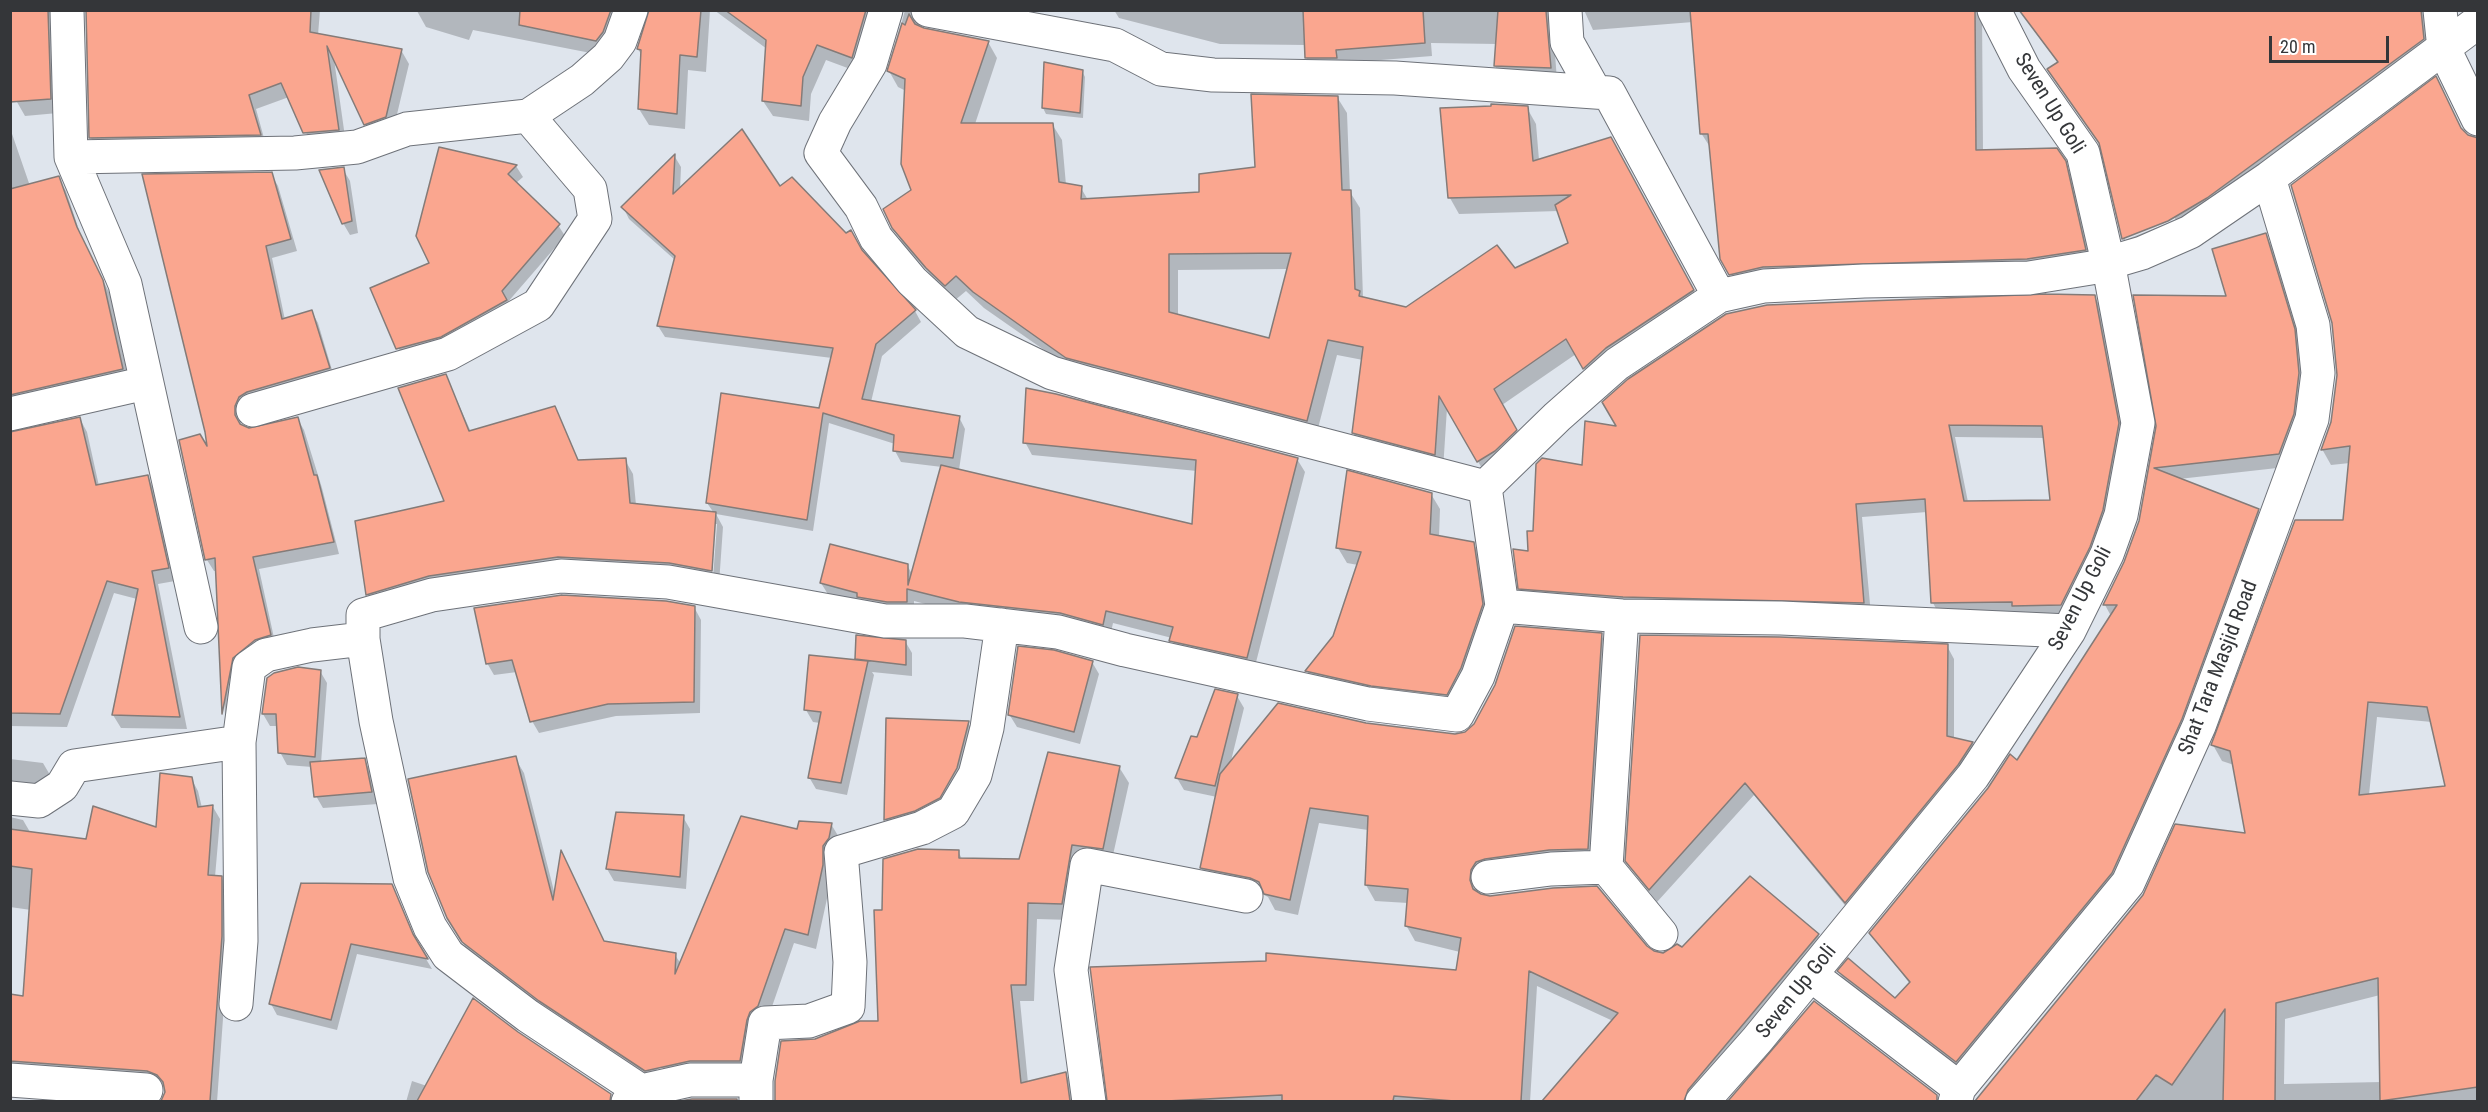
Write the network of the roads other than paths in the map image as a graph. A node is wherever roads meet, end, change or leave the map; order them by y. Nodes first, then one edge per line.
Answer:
1 (67, 10) edge
2 (631, 10) edge
3 (886, 10) edge
4 (928, 10) edge
5 (1565, 10) edge
6 (1994, 10) edge
7 (2440, 10) edge
8 (2478, 22) edge
9 (2444, 49) junction
10 (1595, 92) junction
11 (528, 116) junction
12 (2478, 119) edge
13 (71, 157) junction
14 (2269, 178) junction
15 (2108, 262) junction
16 (1719, 296) junction
17 (146, 383) junction
18 (253, 410) dead end
19 (10, 414) edge
20 (1485, 487) junction
21 (1502, 606) junction
22 (1622, 616) junction
23 (1002, 625) junction
24 (201, 627) dead end
25 (2069, 631) junction
26 (363, 639) junction
27 (238, 742) junction
28 (10, 798) edge
29 (1606, 867) junction
30 (1488, 877) dead end
31 (1246, 896) dead end
32 (1661, 933) dead end
33 (1811, 975) junction
34 (236, 1004) dead end
35 (10, 1080) edge
36 (146, 1090) dead end
37 (756, 1091) edge
38 (1958, 1094) edge
39 (635, 1096) edge
40 (1089, 1101) edge
41 (1702, 1101) edge

1 - 13 street
2 - 11 street
3 - 20 street
4 - 10 street
5 - 10 street
6 - 15 street, Seven Up Goli
7 - 9 street
8 - 9 street
9 - 12 street
9 - 14 street
10 - 16 street
11 - 13 street
11 - 18 street
13 - 17 street
14 - 15 street
14 - 38 street, Shat Tara Masjid Road
15 - 16 street
15 - 25 street, Seven Up Goli
16 - 20 street
17 - 19 street
17 - 24 street
20 - 21 street
21 - 22 street
21 - 23 street
22 - 25 street
22 - 29 street
23 - 26 street
23 - 37 street
25 - 33 street, Seven Up Goli
26 - 27 street
26 - 39 street
27 - 28 street
27 - 34 street
29 - 30 street
29 - 32 street
31 - 40 street
33 - 38 street
33 - 41 street, Seven Up Goli
35 - 36 street
37 - 39 street

